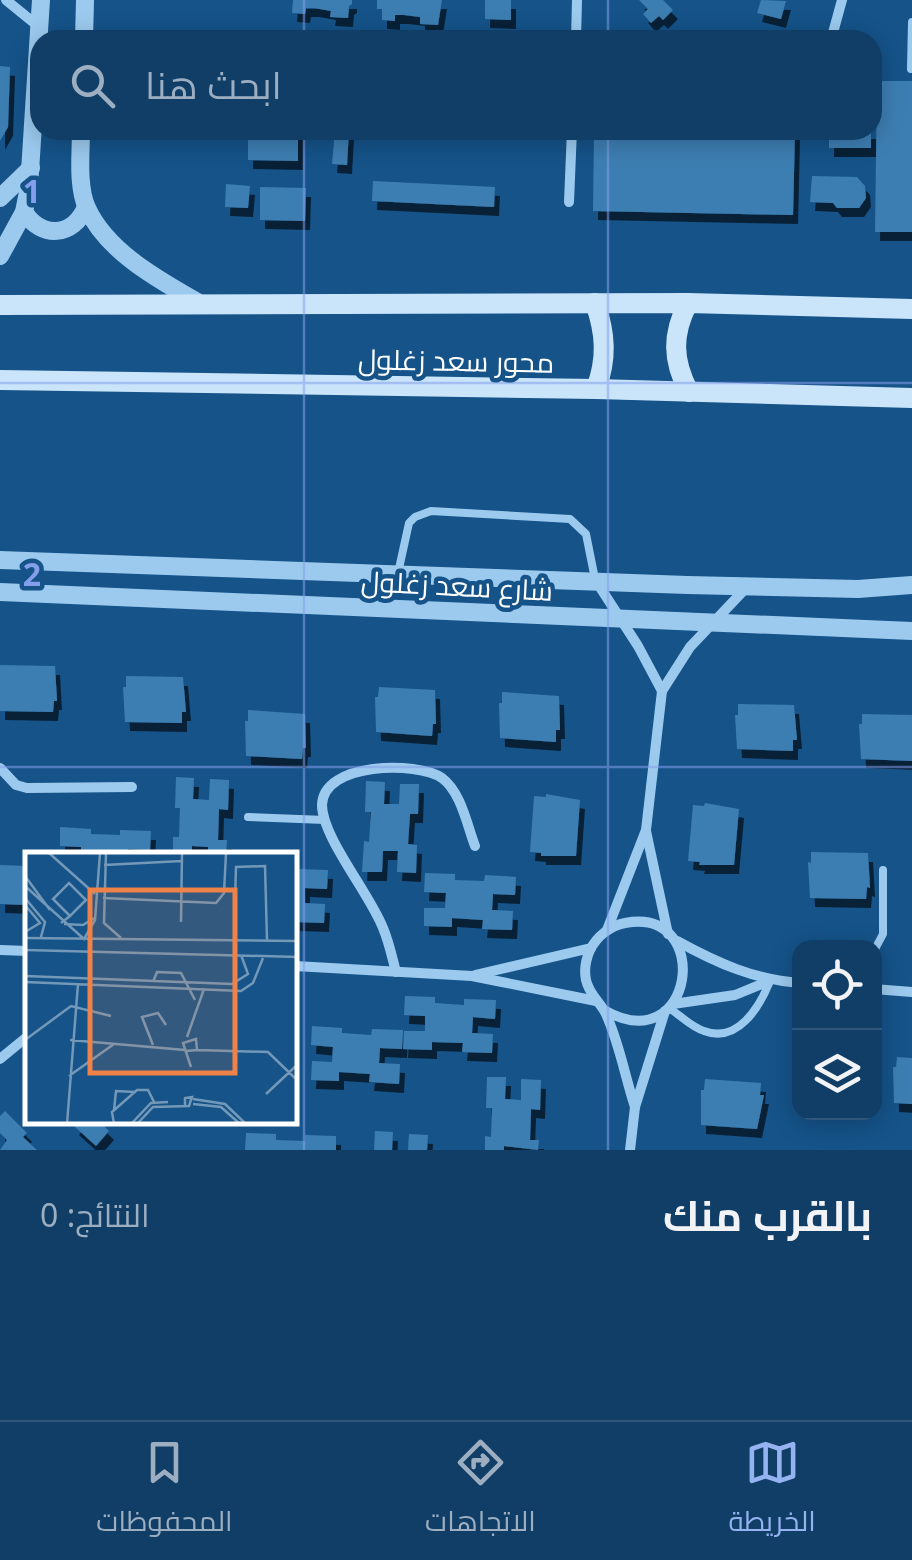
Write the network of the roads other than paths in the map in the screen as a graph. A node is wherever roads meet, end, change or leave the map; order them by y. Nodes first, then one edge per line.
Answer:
1 (6, 0) edge
2 (41, 0) edge
3 (85, 0) edge
4 (577, 0) edge
5 (842, 0) edge
6 (912, 22) edge
7 (38, 26) junction
8 (38, 30) edge
9 (84, 30) edge
10 (576, 30) edge
11 (834, 30) edge
12 (912, 69) edge
13 (32, 140) edge
14 (81, 140) edge
15 (572, 140) edge
16 (31, 168) junction
17 (0, 198) edge
18 (569, 202) dead end
19 (86, 207) junction
20 (24, 212) junction
21 (0, 256) edge
22 (199, 303) junction
23 (688, 303) junction
24 (595, 304) junction
25 (0, 305) edge
26 (912, 309) edge
27 (0, 380) edge
28 (596, 390) junction
29 (689, 392) junction
30 (912, 398) edge
31 (0, 560) edge
32 (398, 574) junction
33 (595, 579) junction
34 (912, 585) edge
35 (748, 586) junction
36 (0, 592) edge
37 (621, 620) junction
38 (712, 622) junction
39 (912, 631) edge
40 (662, 691) junction
41 (0, 768) edge
42 (132, 787) dead end
43 (248, 816) dead end
44 (325, 820) junction
45 (646, 830) junction
46 (475, 846) dead end
47 (884, 870) dead end
48 (606, 931) junction
49 (670, 936) junction
50 (880, 940) edge
51 (591, 948) junction
52 (0, 950) edge
53 (25, 951) edge
54 (298, 966) edge
55 (396, 972) junction
56 (472, 976) junction
57 (770, 981) junction
58 (792, 982) edge
59 (882, 990) edge
60 (912, 992) edge
61 (600, 1006) junction
62 (669, 1007) junction
63 (25, 1039) edge
64 (0, 1060) edge
65 (635, 1107) junction
66 (630, 1150) edge

1 - 7 street
2 - 7 street
3 - 9 street
4 - 10 street
5 - 11 street
6 - 12 lane
7 - 8 street
13 - 16 street
14 - 19 street
15 - 18 street
16 - 17 street
16 - 20 street
19 - 20 street
19 - 22 street
20 - 21 street
22 - 24 main road, محور سعد زغلول
22 - 25 main road, محور سعد زغلول
23 - 24 main road, محور سعد زغلول
23 - 26 main road, محور سعد زغلول
23 - 29 main road
24 - 28 main road
27 - 28 main road, محور سعد زغلول
28 - 29 main road, محور سعد زغلول
29 - 30 main road, محور سعد زغلول
31 - 32 street, شارع سعد زغلول
32 - 33 street, شارع سعد زغلول
32 - 33 lane
33 - 35 street, شارع سعد زغلول
33 - 37 street
34 - 35 street, شارع سعد زغلول
35 - 38 street
36 - 37 street, شارع سعد زغلول
37 - 38 street, شارع سعد زغلول
37 - 40 street
38 - 39 street, شارع سعد زغلول
38 - 40 street
40 - 45 street
41 - 42 street
43 - 44 lane
44 - 46 street
44 - 55 street
45 - 48 street
45 - 49 street
47 - 50 lane
48 - 49 street
48 - 51 street
49 - 57 street
49 - 62 street
51 - 56 street
51 - 61 street
52 - 53 street
54 - 55 street
55 - 56 street
56 - 61 street
57 - 58 street
57 - 62 street
57 - 62 lane
59 - 60 street
61 - 62 street
61 - 65 street
62 - 65 street
63 - 64 street
65 - 66 street

